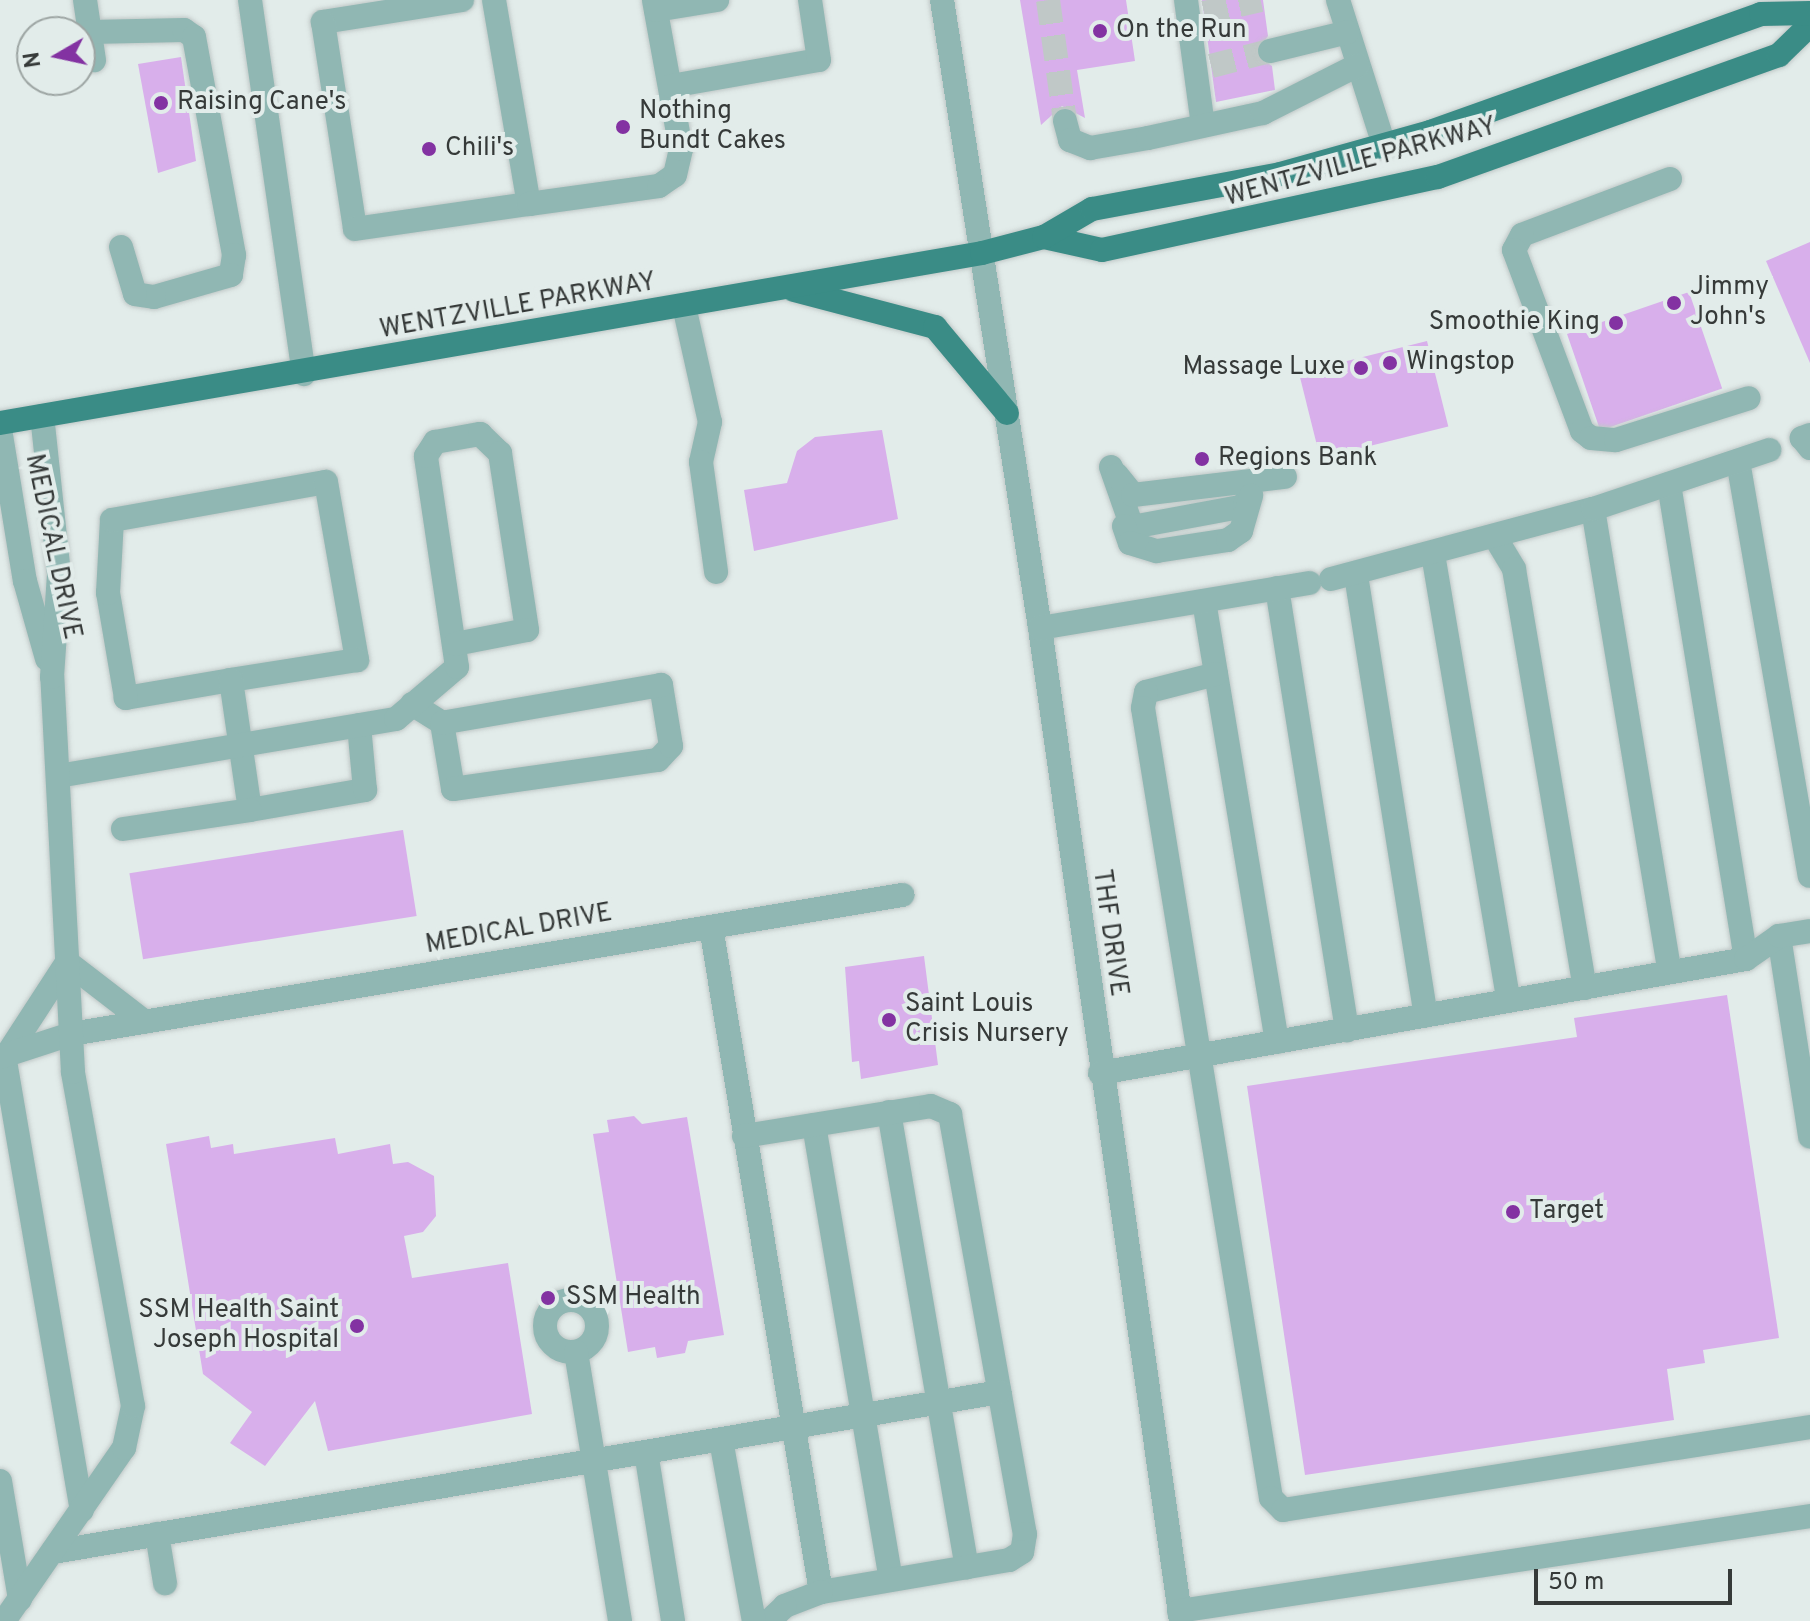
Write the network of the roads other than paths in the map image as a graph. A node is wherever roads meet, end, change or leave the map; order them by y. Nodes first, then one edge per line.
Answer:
1 (250, 0) edge
2 (462, 0) edge
3 (494, 0) edge
4 (717, 0) edge
5 (810, 0) edge
6 (942, 0) edge
7 (1338, 0) edge
8 (655, 5) edge
9 (1767, 7) edge
10 (1192, 10) edge
11 (1810, 13) edge
12 (1810, 25) edge
13 (96, 32) edge
14 (1348, 32) junction
15 (1270, 51) tunnel mouth
16 (1358, 65) junction
17 (671, 86) junction
18 (1065, 121) tunnel mouth
19 (1203, 125) junction
20 (1384, 145) junction
21 (1670, 179) dead end
22 (529, 204) junction
23 (1044, 237) junction
24 (121, 247) dead end
25 (982, 253) junction
26 (784, 288) junction
27 (684, 306) junction
28 (304, 374) junction
29 (1749, 398) dead end
30 (1007, 413) junction
31 (42, 416) junction
32 (0, 426) edge
33 (1810, 435) edge
34 (1810, 448) edge
35 (1769, 450) dead end
36 (1738, 461) junction
37 (1111, 467) junction
38 (1285, 477) dead end
39 (1669, 484) junction
40 (1251, 485) junction
41 (1593, 509) junction
42 (1495, 537) junction
43 (1433, 554) junction
44 (716, 572) dead end
45 (1356, 575) junction
46 (1277, 588) junction
47 (1204, 601) junction
48 (1040, 628) junction
49 (455, 644) junction
50 (1216, 674) junction
51 (52, 677) junction
52 (231, 680) junction
53 (412, 704) junction
54 (442, 723) junction
55 (359, 725) junction
56 (242, 745) junction
57 (58, 776) junction
58 (250, 810) junction
59 (123, 829) dead end
60 (1810, 876) edge
61 (902, 895) dead end
62 (711, 927) junction
63 (1810, 931) edge
64 (1779, 936) junction
65 (1746, 959) junction
66 (67, 962) junction
67 (1670, 972) junction
68 (1585, 988) junction
69 (1509, 1001) junction
70 (1426, 1015) junction
71 (145, 1022) junction
72 (1347, 1030) junction
73 (71, 1034) junction
74 (1277, 1042) junction
75 (4, 1055) edge
76 (1202, 1055) junction
77 (1100, 1073) junction
78 (889, 1112) junction
79 (814, 1125) junction
80 (744, 1136) junction
81 (1810, 1137) edge
82 (576, 1352) dead end
83 (1000, 1392) junction
84 (938, 1403) junction
85 (862, 1416) junction
86 (1810, 1427) edge
87 (791, 1428) junction
88 (721, 1440) junction
89 (646, 1452) junction
90 (593, 1461) junction
91 (0, 1481) edge
92 (82, 1510) junction
93 (1810, 1516) edge
94 (157, 1534) junction
95 (53, 1552) junction
96 (967, 1567) junction
97 (891, 1580) junction
98 (165, 1583) dead end
99 (821, 1592) junction
100 (20, 1599) junction
101 (1180, 1616) edge
102 (4, 1621) edge
103 (620, 1621) edge
104 (673, 1621) edge
105 (754, 1621) edge
106 (769, 1621) edge

1 - 28 street
2 - 22 street
3 - 22 street
4 - 8 street
5 - 17 street
6 - 25 street, THF DRIVE
7 - 14 street
8 - 17 street
9 - 11 main road, WENTZVILLE PARKWAY
9 - 20 main road, WENTZVILLE PARKWAY
10 - 19 street
12 - 23 main road, WENTZVILLE PARKWAY
13 - 24 street
14 - 15 street
14 - 16 street
16 - 19 street
16 - 20 street
17 - 22 street
18 - 19 street
20 - 23 main road, WENTZVILLE PARKWAY
21 - 29 street
23 - 25 main road, WENTZVILLE PARKWAY
25 - 26 main road, WENTZVILLE PARKWAY
25 - 30 street, THF DRIVE
26 - 27 main road, WENTZVILLE PARKWAY
26 - 30 main road
27 - 28 main road, WENTZVILLE PARKWAY
27 - 44 street
28 - 31 main road, WENTZVILLE PARKWAY
30 - 48 street, THF DRIVE
31 - 32 main road, WENTZVILLE PARKWAY
31 - 51 street, MEDICAL DRIVE
32 - 51 street, MEDICAL DRIVE
33 - 34 street
35 - 36 street
36 - 39 street
36 - 60 street
37 - 40 street
37 - 40 street
37 - 40 street
38 - 40 street
39 - 41 street
39 - 65 street
41 - 42 street
41 - 67 street
42 - 43 street
42 - 68 street
43 - 45 street
43 - 69 street
45 - 46 street
45 - 70 street
46 - 47 street
46 - 72 street
47 - 48 street
47 - 50 street
48 - 77 street, THF DRIVE
49 - 49 street
49 - 53 street
50 - 74 street
50 - 76 street
51 - 57 street, MEDICAL DRIVE
52 - 52 street
52 - 56 street
53 - 54 street
53 - 55 street
54 - 54 street
55 - 56 street
55 - 58 street
56 - 57 street
56 - 58 street
57 - 66 street, MEDICAL DRIVE
58 - 59 street
61 - 62 street, MEDICAL DRIVE
62 - 71 street, MEDICAL DRIVE
62 - 80 street
63 - 64 street
64 - 65 street
64 - 81 street
65 - 67 street
66 - 71 street
66 - 73 street, MEDICAL DRIVE
66 - 75 street
67 - 68 street
68 - 69 street
69 - 70 street
70 - 72 street
71 - 73 street, MEDICAL DRIVE
72 - 74 street
73 - 75 street, MEDICAL DRIVE
73 - 92 street, MEDICAL DRIVE
74 - 76 street
75 - 92 street
76 - 77 street
76 - 86 street
77 - 101 street, THF DRIVE
78 - 79 street
78 - 83 street
78 - 84 street
79 - 80 street
79 - 85 street
80 - 87 street
82 - 90 street
83 - 84 street
83 - 96 street
84 - 85 street
84 - 96 street
85 - 87 street
85 - 97 street
87 - 88 street
87 - 99 street
88 - 89 street
88 - 105 street
89 - 90 street
89 - 104 street
90 - 94 street
90 - 103 street
91 - 100 street
92 - 95 street, MEDICAL DRIVE
93 - 101 street
94 - 95 street
94 - 98 street
95 - 100 street, MEDICAL DRIVE
96 - 97 street
97 - 99 street
99 - 106 street
100 - 102 street, MEDICAL DRIVE

